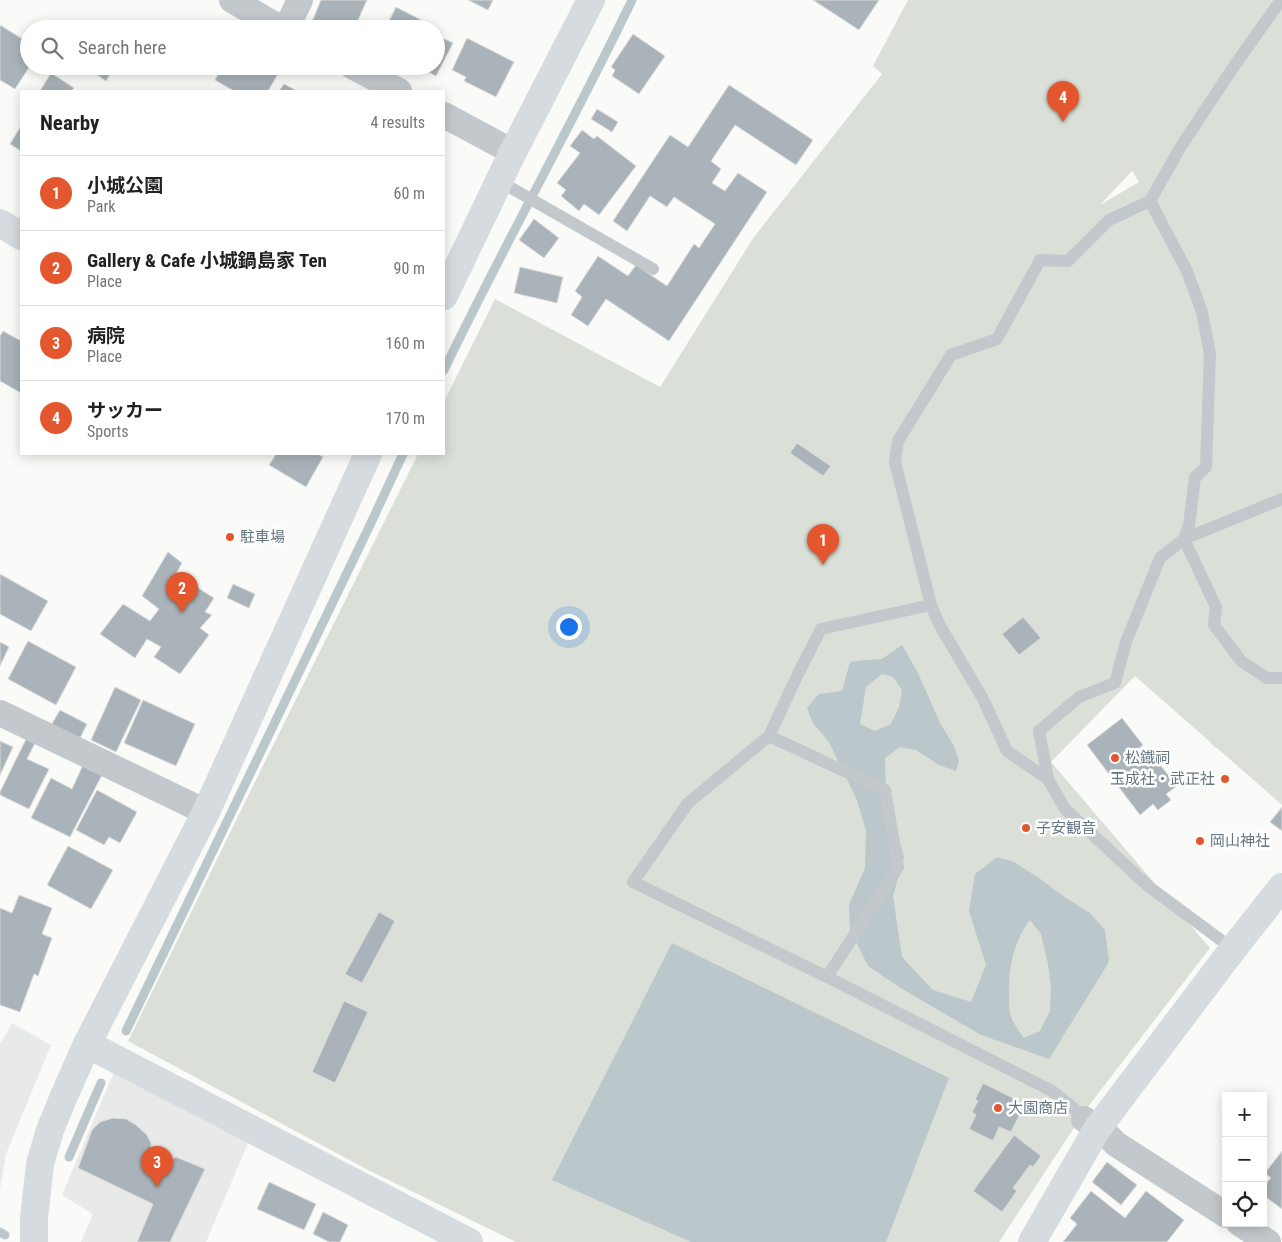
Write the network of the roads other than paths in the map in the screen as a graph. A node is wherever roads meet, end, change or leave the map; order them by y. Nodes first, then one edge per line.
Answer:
1 (232, 0) edge
2 (300, 0) edge
3 (591, 0) edge
4 (1281, 0) edge
5 (268, 20) edge
6 (289, 20) edge
7 (369, 75) edge
8 (397, 90) edge
9 (445, 116) edge
10 (513, 152) junction
11 (499, 181) junction
12 (1150, 201) junction
13 (0, 223) edge
14 (20, 235) edge
15 (653, 269) dead end
16 (445, 294) edge
17 (368, 455) edge
18 (1282, 499) edge
19 (1184, 538) junction
20 (930, 605) junction
21 (1282, 678) edge
22 (0, 713) edge
23 (769, 736) junction
24 (1048, 779) junction
25 (206, 812) junction
26 (1282, 887) edge
27 (1233, 949) junction
28 (827, 977) junction
29 (87, 1044) junction
30 (1088, 1121) junction
31 (1222, 1212) edge
32 (1245, 1227) edge
33 (34, 1242) edge
34 (469, 1242) edge
35 (1032, 1242) edge
36 (1268, 1242) edge

1 - 5 street
2 - 6 street
3 - 10 street
4 - 12 lane
7 - 8 street
9 - 10 street
10 - 11 street
11 - 15 lane
11 - 16 street
12 - 19 lane
12 - 20 lane
13 - 14 street
17 - 25 street
18 - 19 lane
19 - 21 lane
19 - 24 lane
20 - 23 lane
20 - 24 lane
22 - 25 street
23 - 28 lane
23 - 28 lane
24 - 27 lane
25 - 29 street
26 - 27 street
27 - 30 street
28 - 30 lane
29 - 33 street
29 - 34 street
30 - 31 street
30 - 35 street
32 - 36 street

